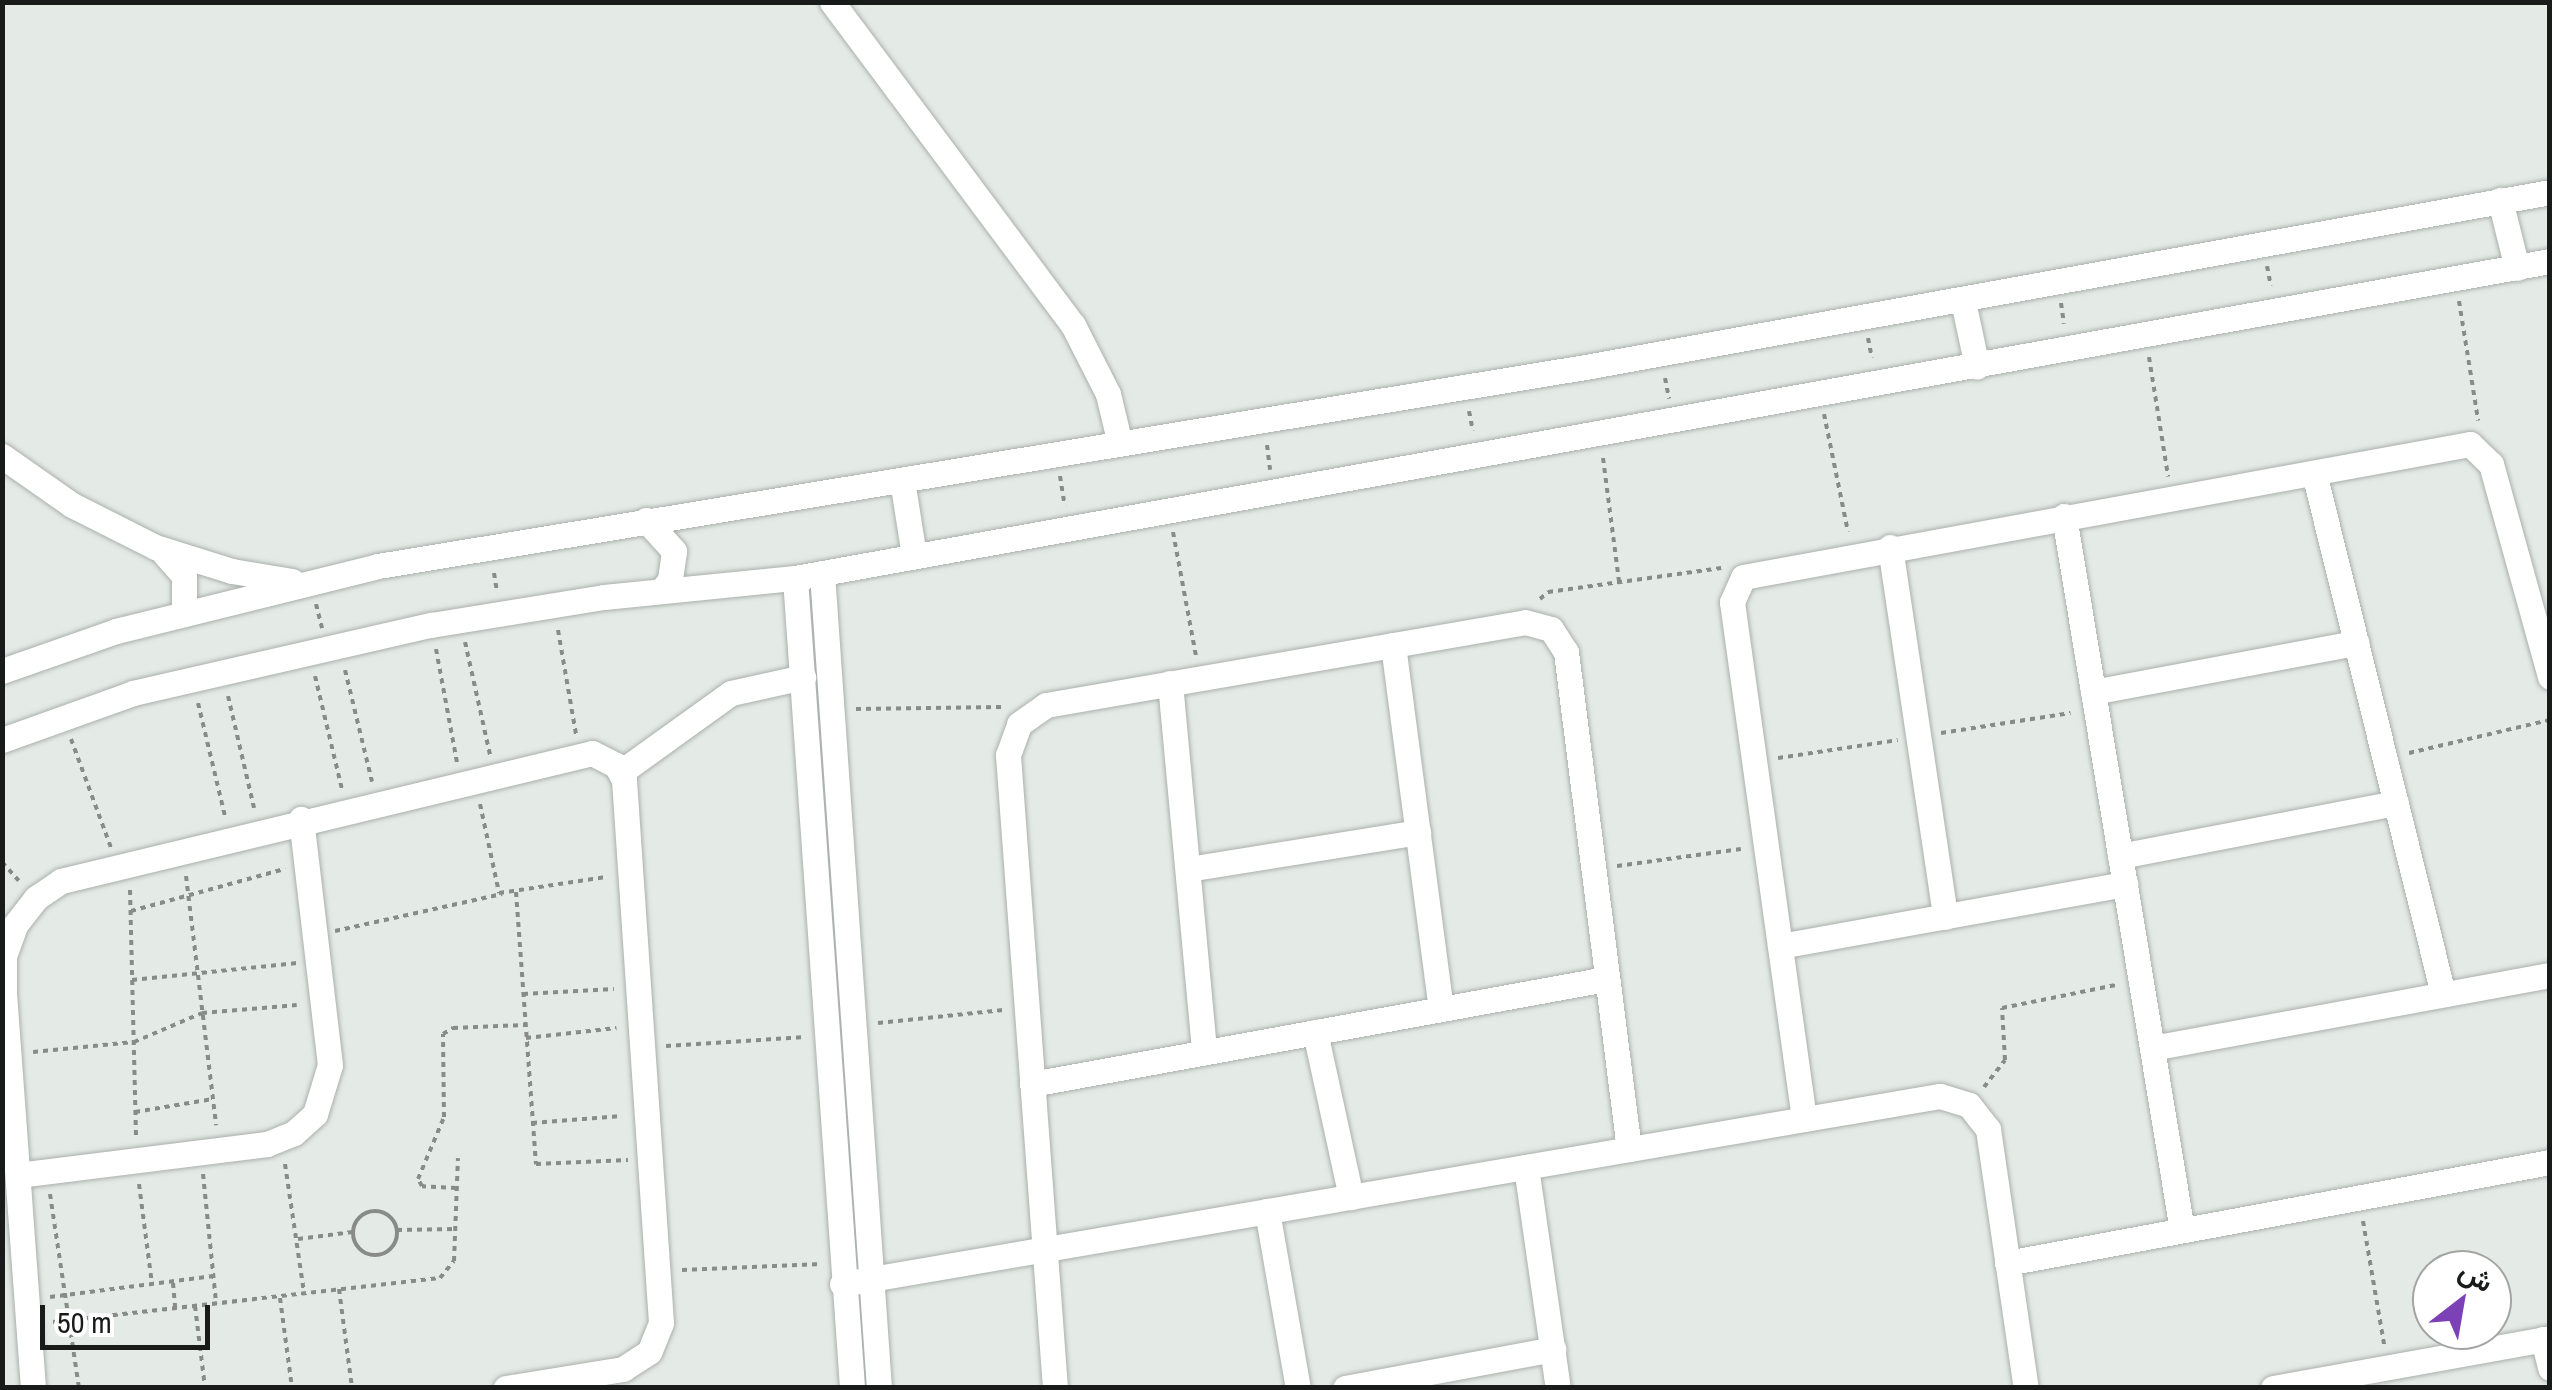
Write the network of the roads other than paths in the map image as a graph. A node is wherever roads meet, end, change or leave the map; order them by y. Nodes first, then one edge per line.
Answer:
1 (832, 2) edge
2 (2550, 192) edge
3 (2500, 200) junction
4 (2550, 261) edge
5 (2516, 268) junction
6 (1963, 301) junction
7 (1977, 368) junction
8 (1120, 444) junction
9 (2, 456) edge
10 (2314, 473) junction
11 (902, 480) junction
12 (2064, 516) junction
13 (646, 520) junction
14 (1890, 547) junction
15 (156, 548) junction
16 (914, 556) junction
17 (822, 573) junction
18 (795, 578) junction
19 (310, 582) junction
20 (662, 591) junction
21 (184, 614) junction
22 (2542, 615) edge
23 (2356, 643) junction
24 (1393, 645) junction
25 (2, 671) edge
26 (803, 677) junction
27 (2550, 677) edge
28 (1170, 683) junction
29 (2093, 692) junction
30 (2, 740) edge
31 (621, 772) junction
32 (2396, 803) junction
33 (301, 818) junction
34 (1418, 832) junction
35 (2120, 856) junction
36 (1188, 869) junction
37 (2124, 884) junction
38 (1944, 917) junction
39 (1780, 946) junction
40 (2550, 975) edge
41 (1606, 978) junction
42 (2444, 994) junction
43 (1441, 1008) junction
44 (1315, 1032) junction
45 (2152, 1048) junction
46 (1204, 1052) junction
47 (1032, 1084) junction
48 (1804, 1119) junction
49 (1630, 1149) junction
50 (2550, 1162) edge
51 (1526, 1167) junction
52 (18, 1175) junction
53 (1351, 1197) junction
54 (1267, 1212) junction
55 (2182, 1230) junction
56 (1045, 1252) junction
57 (2008, 1263) junction
58 (842, 1274) junction
59 (872, 1279) junction
60 (2546, 1338) edge
61 (1553, 1349) junction
62 (2550, 1368) edge
63 (1390, 1383) edge
64 (33, 1388) edge
65 (506, 1388) edge
66 (852, 1388) edge
67 (880, 1388) edge
68 (1055, 1388) edge
69 (1298, 1388) edge
70 (1346, 1388) edge
71 (1558, 1388) edge
72 (2026, 1388) edge
73 (2274, 1388) edge

1 - 8 street
2 - 3 street
3 - 5 street
3 - 6 street
4 - 5 street
5 - 7 street
6 - 7 street
6 - 8 street
7 - 16 street
8 - 11 street
9 - 15 street
10 - 12 street
10 - 22 street
10 - 23 street
11 - 13 street
11 - 16 street
12 - 14 street
12 - 29 street
13 - 19 street
13 - 20 street
14 - 38 street
14 - 39 street
15 - 19 street
15 - 21 street
16 - 17 street
17 - 18 street
17 - 59 street
18 - 20 street
18 - 26 street
19 - 21 street
20 - 30 street
21 - 25 street
22 - 27 street
23 - 29 street
23 - 32 street
24 - 28 street
24 - 34 street
24 - 41 street
26 - 31 street
26 - 58 street
28 - 36 street
28 - 47 street
29 - 35 street
31 - 33 street
31 - 65 street
32 - 35 street
32 - 42 street
33 - 52 street
33 - 52 street
34 - 36 street
34 - 43 street
35 - 37 street
36 - 46 street
37 - 38 street
37 - 45 street
38 - 39 street
39 - 48 street
40 - 42 street
41 - 43 street
41 - 49 street
42 - 45 street
43 - 44 street
44 - 46 street
44 - 53 street
45 - 55 street
46 - 47 street
47 - 56 street
48 - 49 street
48 - 57 street
49 - 51 street
50 - 55 street
51 - 53 street
51 - 61 street
52 - 64 street
53 - 54 street
54 - 56 street
54 - 69 street
55 - 57 street
56 - 59 street
56 - 68 street
57 - 72 street
58 - 59 street
58 - 66 street
59 - 67 street
60 - 62 street
60 - 73 street
61 - 63 street
61 - 71 street
63 - 70 street

